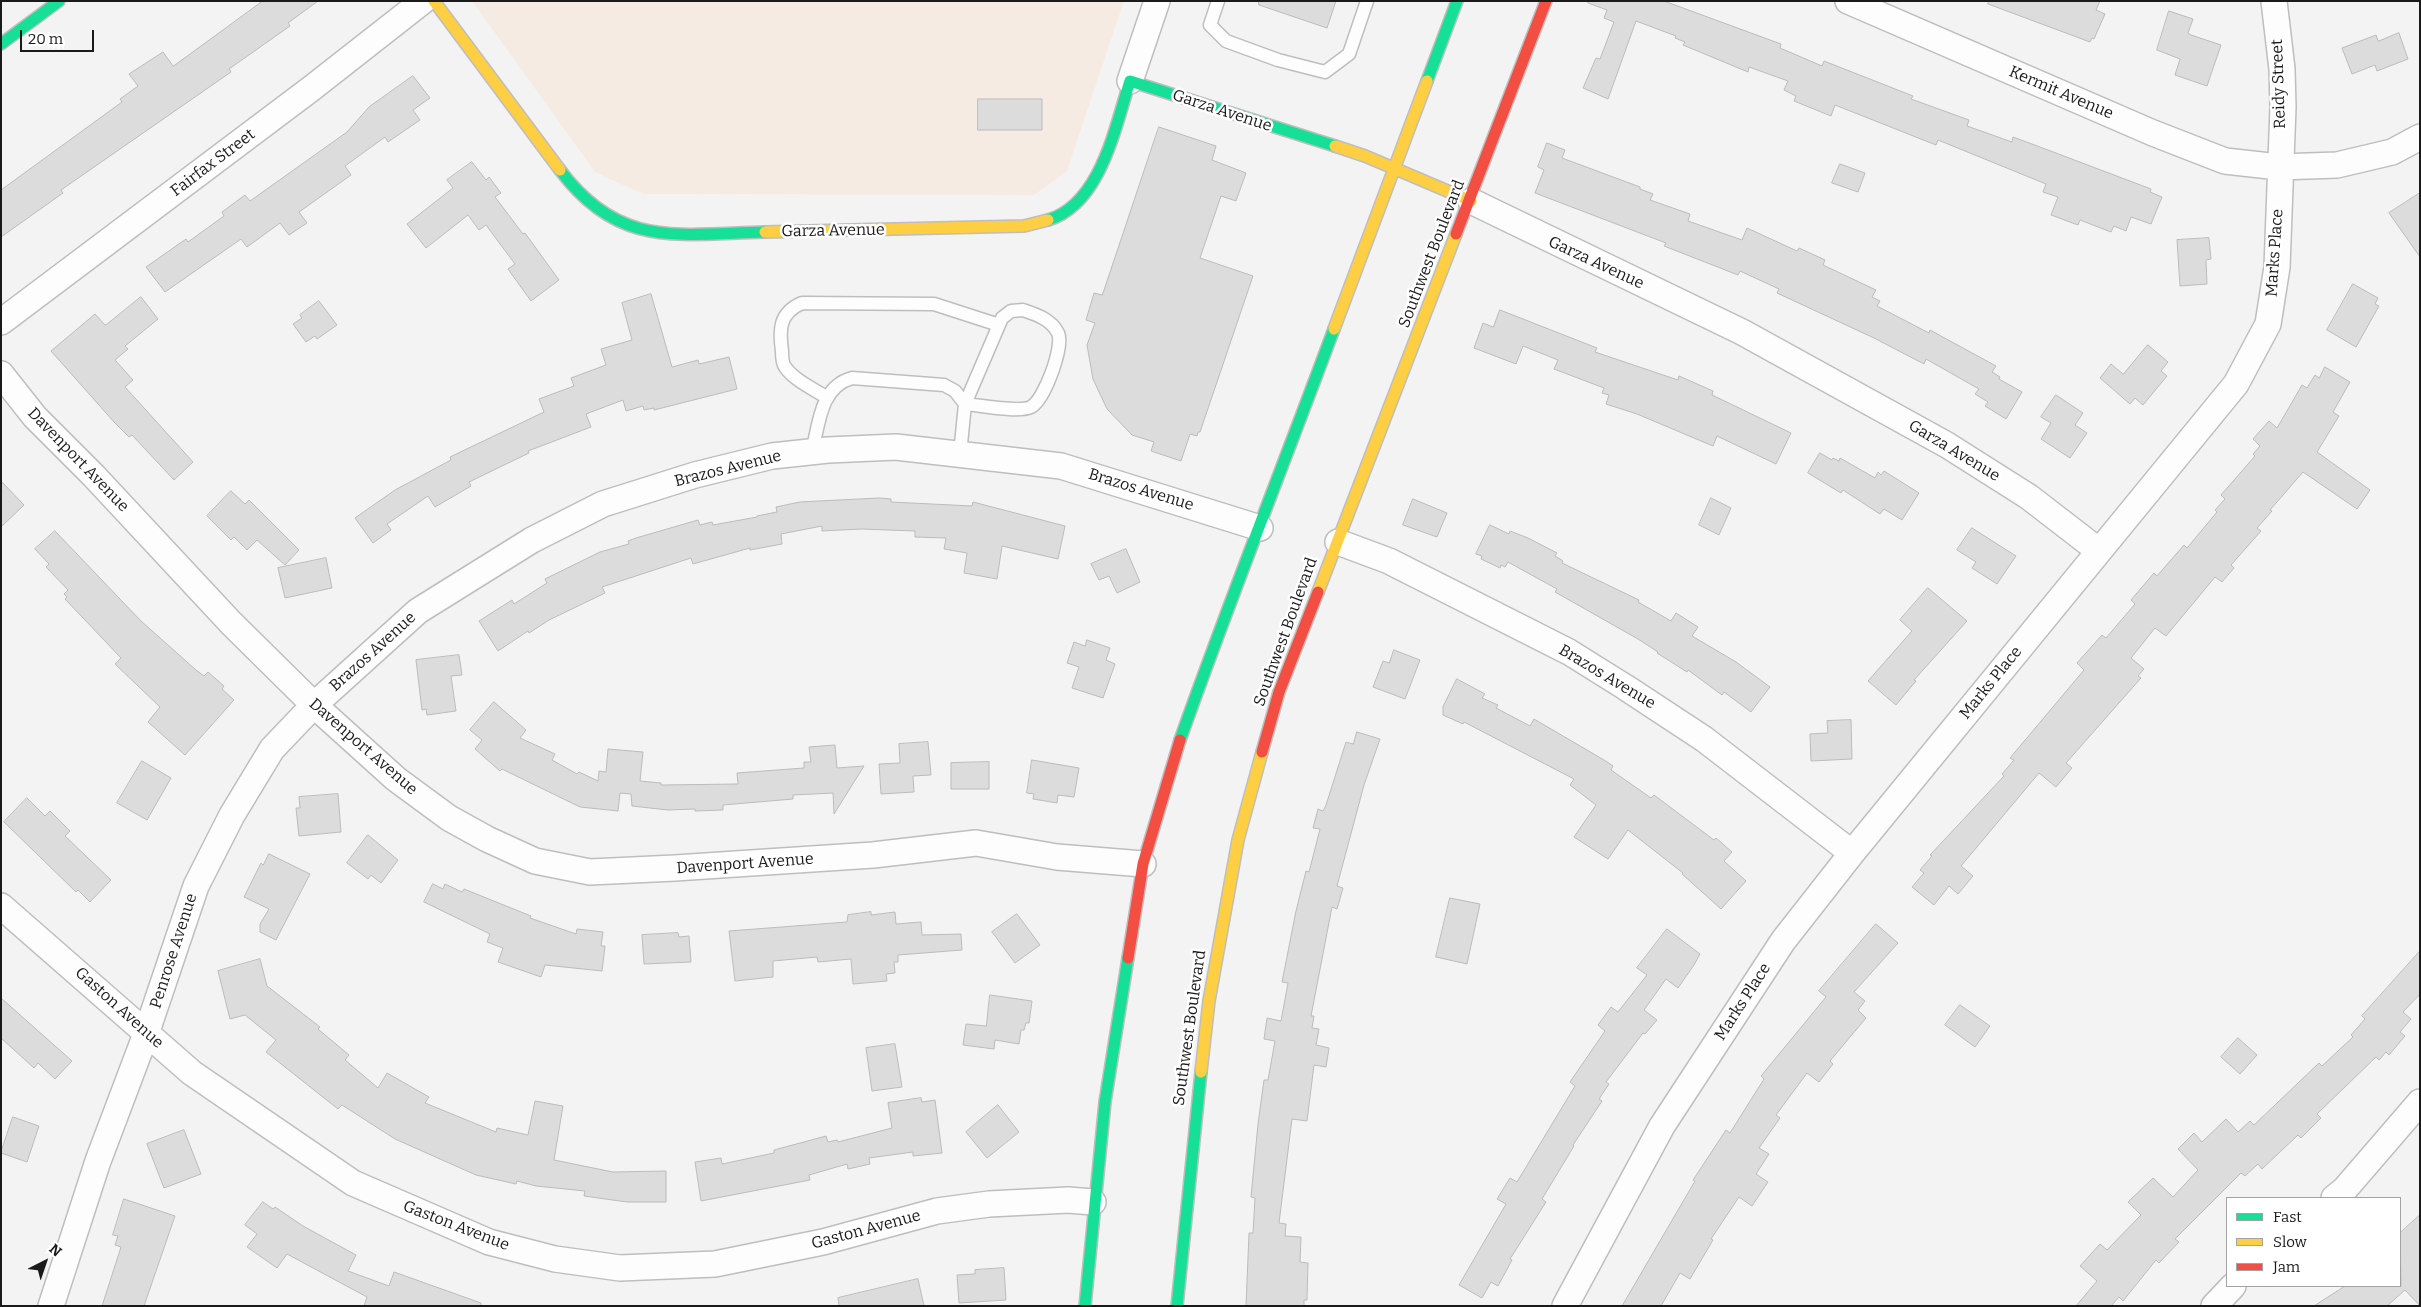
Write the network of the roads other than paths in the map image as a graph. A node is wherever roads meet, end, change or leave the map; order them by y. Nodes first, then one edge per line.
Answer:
1 (59, 1) edge
2 (423, 1) edge
3 (434, 1) edge
4 (1157, 1) edge
5 (1218, 1) edge
6 (1367, 1) edge
7 (1457, 1) edge
8 (1546, 1) edge
9 (1848, 1) edge
10 (2274, 1) edge
11 (1, 44) edge
12 (1130, 81) junction
13 (2420, 137) edge
14 (2280, 168) junction
15 (1394, 169) junction
16 (1471, 201) junction
17 (1, 322) edge
18 (999, 325) junction
19 (1, 374) edge
20 (826, 397) junction
21 (965, 404) junction
22 (812, 452) junction
23 (960, 454) junction
24 (1260, 528) junction
25 (1338, 542) junction
26 (2099, 551) junction
27 (314, 705) junction
28 (1852, 853) junction
29 (1143, 864) junction
30 (1, 906) edge
31 (146, 1034) junction
32 (2420, 1102) edge
33 (2335, 1197) edge
34 (1093, 1202) junction
35 (2232, 1287) edge
36 (51, 1306) edge
37 (1085, 1306) edge
38 (1177, 1306) edge
39 (1565, 1306) edge
40 (2214, 1306) edge

1 - 11 main road
2 - 17 street, Fairfax Street
3 - 12 main road, Garza Avenue
4 - 12 street
5 - 6 lane
7 - 15 main road
8 - 16 main road, Southwest Boulevard
9 - 14 street, Kermit Avenue
10 - 14 street, Reidy Street
12 - 15 main road, Garza Avenue
13 - 14 street
14 - 26 street, Marks Place
15 - 16 main road, Garza Avenue
15 - 24 main road
16 - 25 main road, Southwest Boulevard
16 - 26 street, Garza Avenue
18 - 20 lane
18 - 21 lane
18 - 21 lane
19 - 27 street, Davenport Avenue
20 - 21 lane
20 - 22 lane
21 - 23 lane
22 - 23 street, Brazos Avenue
22 - 27 street, Brazos Avenue
23 - 24 street, Brazos Avenue
24 - 29 main road
25 - 28 street, Brazos Avenue
25 - 38 main road, Southwest Boulevard
26 - 28 street, Marks Place
27 - 29 street, Davenport Avenue
27 - 31 street, Penrose Avenue
28 - 39 street, Marks Place
29 - 34 main road
30 - 31 street, Gaston Avenue
31 - 34 street, Gaston Avenue
31 - 36 street, Penrose Avenue
32 - 33 street
34 - 37 main road
35 - 40 street

